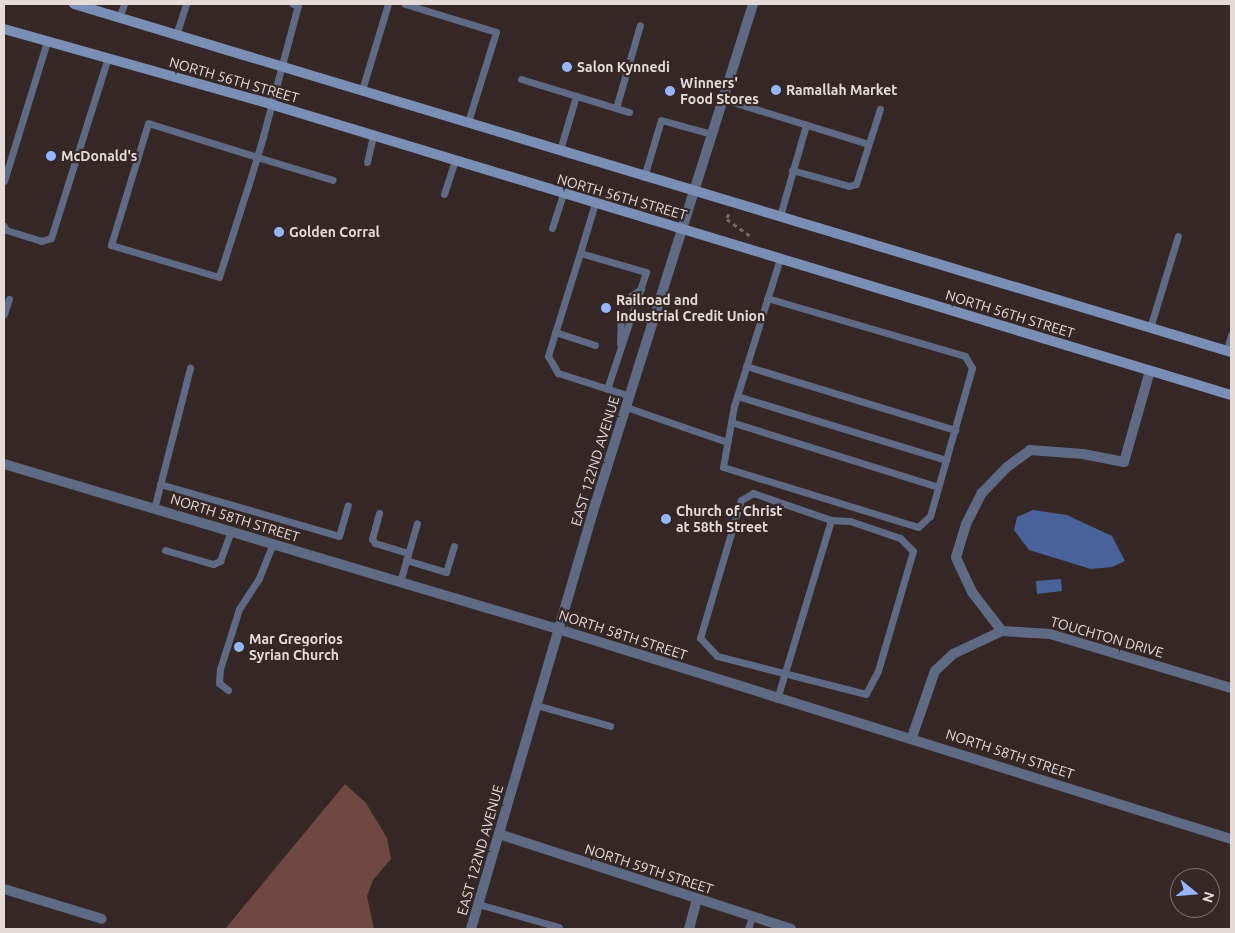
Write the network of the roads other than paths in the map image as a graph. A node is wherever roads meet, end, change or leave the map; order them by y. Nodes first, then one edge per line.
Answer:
1 (74, 4) edge
2 (124, 4) edge
3 (186, 4) edge
4 (293, 4) edge
5 (388, 4) edge
6 (405, 4) edge
7 (752, 4) edge
8 (120, 18) junction
9 (640, 26) dead end
10 (4, 28) edge
11 (176, 34) junction
12 (47, 41) junction
13 (107, 60) junction
14 (280, 66) junction
15 (521, 79) dead end
16 (362, 90) junction
17 (576, 96) junction
18 (723, 99) junction
19 (270, 104) junction
20 (616, 108) junction
21 (880, 109) dead end
22 (629, 112) dead end
23 (468, 122) junction
24 (806, 125) junction
25 (712, 134) junction
26 (373, 136) junction
27 (868, 144) junction
28 (560, 150) junction
29 (256, 157) junction
30 (454, 161) junction
31 (366, 162) dead end
32 (792, 170) junction
33 (644, 177) junction
34 (333, 180) dead end
35 (4, 181) edge
36 (695, 191) junction
37 (444, 194) dead end
38 (563, 194) junction
39 (595, 203) junction
40 (780, 216) junction
41 (5, 228) edge
42 (552, 228) dead end
43 (682, 228) junction
44 (1178, 236) dead end
45 (580, 253) junction
46 (780, 258) junction
47 (641, 289) junction
48 (628, 298) dead end
49 (767, 298) junction
50 (9, 299) dead end
51 (4, 314) edge
52 (621, 320) dead end
53 (1150, 328) junction
54 (555, 332) junction
55 (1231, 335) edge
56 (620, 343) junction
57 (595, 345) dead end
58 (1229, 351) edge
59 (746, 366) junction
60 (190, 368) dead end
61 (1150, 371) junction
62 (607, 389) junction
63 (1231, 395) edge
64 (630, 396) junction
65 (737, 396) junction
66 (626, 407) junction
67 (731, 422) junction
68 (955, 430) junction
69 (727, 442) junction
70 (946, 460) junction
71 (4, 464) edge
72 (160, 484) junction
73 (938, 486) junction
74 (348, 505) dead end
75 (154, 508) junction
76 (379, 513) dead end
77 (831, 520) junction
78 (418, 523) dead end
79 (231, 532) junction
80 (273, 544) junction
81 (454, 546) dead end
82 (166, 550) dead end
83 (407, 557) junction
84 (400, 582) junction
85 (558, 629) junction
86 (1002, 631) junction
87 (784, 673) junction
88 (228, 690) dead end
89 (1230, 690) edge
90 (777, 699) junction
91 (536, 705) junction
92 (610, 726) dead end
93 (912, 738) junction
94 (499, 834) junction
95 (1231, 839) edge
96 (4, 889) edge
97 (697, 900) junction
98 (478, 904) junction
99 (752, 917) junction
100 (102, 919) dead end
101 (559, 927) dead end
102 (471, 929) edge
103 (689, 929) edge
104 (748, 929) edge
105 (791, 929) edge

1 - 8 main road, NORTH 56TH STREET
2 - 8 lane
3 - 11 lane
4 - 14 lane
5 - 16 lane
6 - 23 lane
7 - 18 street, EAST 122ND AVENUE
8 - 11 main road, NORTH 56TH STREET
9 - 20 lane
10 - 12 main road, NORTH 56TH STREET
11 - 14 main road, NORTH 56TH STREET
12 - 13 main road, NORTH 56TH STREET
12 - 35 lane
13 - 19 main road, NORTH 56TH STREET
13 - 41 lane
14 - 16 main road, NORTH 56TH STREET
14 - 19 lane
15 - 17 lane
16 - 23 main road, NORTH 56TH STREET
17 - 20 lane
17 - 28 lane
18 - 24 lane
18 - 25 street, EAST 122ND AVENUE
19 - 26 main road, NORTH 56TH STREET
19 - 29 lane
20 - 22 lane
21 - 27 lane
23 - 28 main road, NORTH 56TH STREET
24 - 27 lane
24 - 32 lane
25 - 33 lane
25 - 36 street, EAST 122ND AVENUE
26 - 30 main road, NORTH 56TH STREET
26 - 31 lane
27 - 32 lane
28 - 33 main road, NORTH 56TH STREET
29 - 29 lane
29 - 34 lane
30 - 37 lane
30 - 38 main road, NORTH 56TH STREET
32 - 40 lane
33 - 36 main road, NORTH 56TH STREET
36 - 40 main road, NORTH 56TH STREET
36 - 43 street, EAST 122ND AVENUE
38 - 39 main road, NORTH 56TH STREET
38 - 42 lane
39 - 43 main road, NORTH 56TH STREET
39 - 45 lane
40 - 53 main road, NORTH 56TH STREET
43 - 46 main road, NORTH 56TH STREET
43 - 64 street, EAST 122ND AVENUE
44 - 53 lane
45 - 47 lane
45 - 54 lane
46 - 49 lane
46 - 61 main road, NORTH 56TH STREET
47 - 48 lane
47 - 56 lane
49 - 59 lane
49 - 68 lane
50 - 51 lane
52 - 56 lane
53 - 58 main road, NORTH 56TH STREET
54 - 57 lane
54 - 62 lane
55 - 58 lane
56 - 62 lane
59 - 65 lane
59 - 68 lane
60 - 72 lane
61 - 63 main road, NORTH 56TH STREET
61 - 86 street
62 - 64 lane
64 - 66 street, EAST 122ND AVENUE
65 - 67 lane
65 - 70 lane
66 - 69 lane
66 - 85 street, EAST 122ND AVENUE
67 - 69 lane
67 - 73 lane
68 - 70 lane
69 - 73 lane
70 - 73 lane
71 - 75 street, NORTH 58TH STREET
72 - 74 lane
72 - 75 lane
75 - 79 street, NORTH 58TH STREET
76 - 83 lane
77 - 87 lane
77 - 87 lane
77 - 87 lane
78 - 83 lane
79 - 80 street, NORTH 58TH STREET
79 - 82 lane
80 - 84 street, NORTH 58TH STREET
80 - 88 lane
81 - 83 lane
83 - 84 lane
84 - 85 street, NORTH 58TH STREET
85 - 90 street, NORTH 58TH STREET
85 - 91 street, EAST 122ND AVENUE
86 - 89 street, TOUCHTON DRIVE
86 - 93 street, TOUCHTON DRIVE
87 - 90 lane
90 - 93 street, NORTH 58TH STREET
91 - 92 lane
91 - 94 street, EAST 122ND AVENUE
93 - 95 street, NORTH 58TH STREET
94 - 97 street, NORTH 59TH STREET
94 - 98 street, EAST 122ND AVENUE
96 - 100 street
97 - 99 street, NORTH 59TH STREET
97 - 103 street
98 - 101 lane
98 - 102 street, EAST 122ND AVENUE
99 - 104 lane
99 - 105 street, NORTH 59TH STREET

